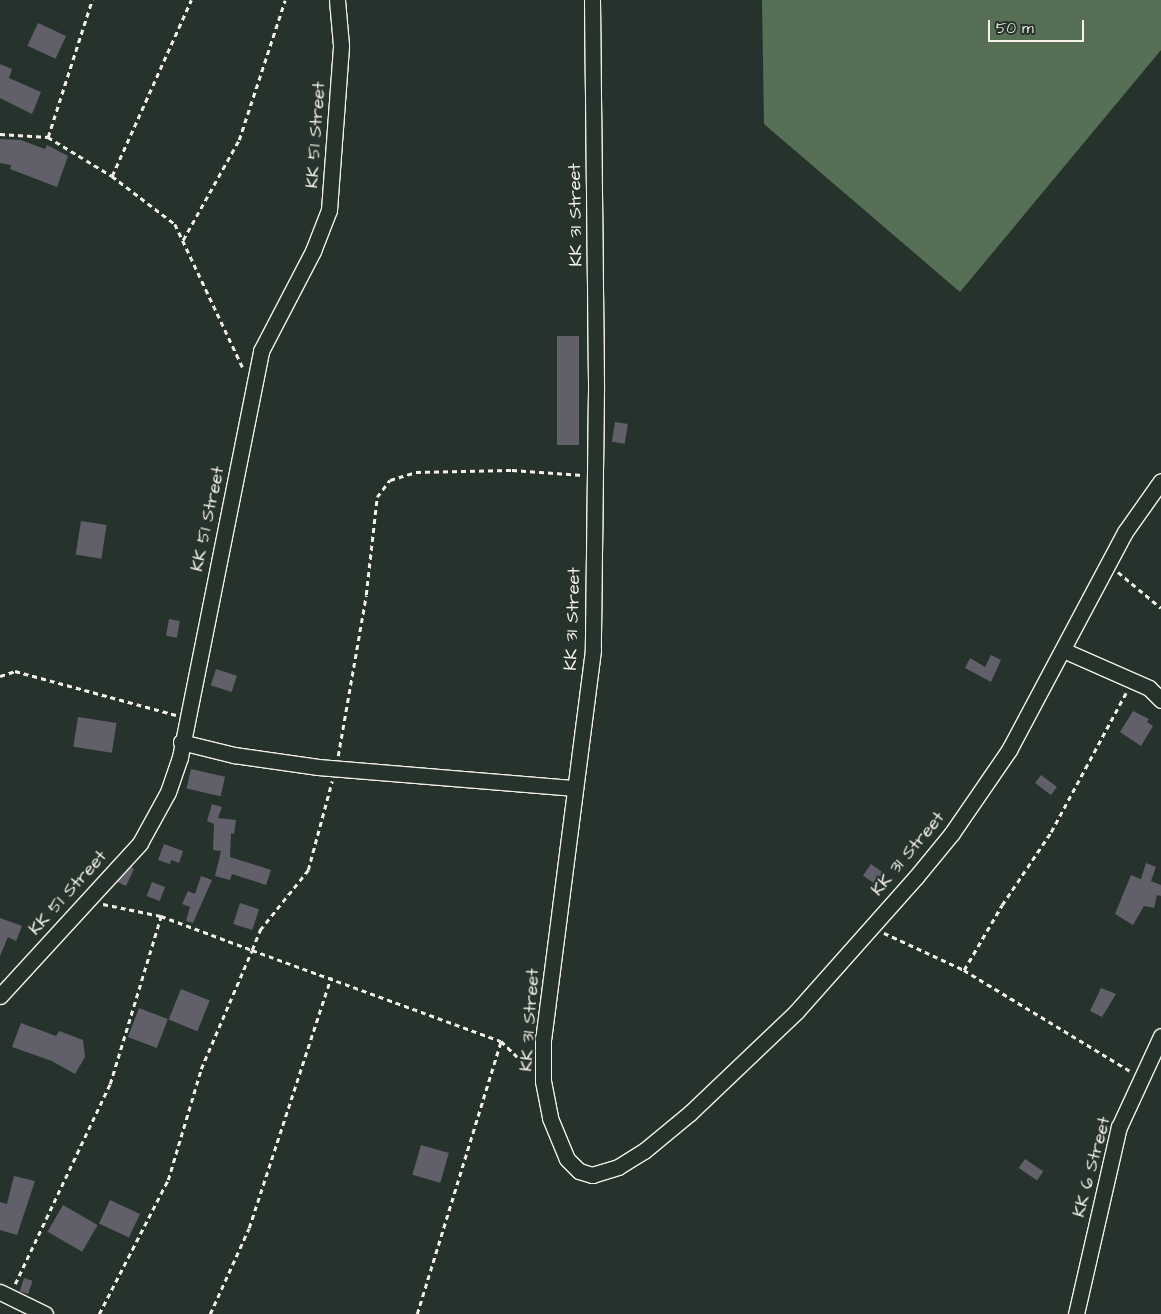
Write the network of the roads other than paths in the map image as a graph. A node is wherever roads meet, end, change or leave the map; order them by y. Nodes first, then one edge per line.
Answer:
1 (337, 0) edge
2 (592, 0) edge
3 (1161, 481) edge
4 (1063, 650) junction
5 (1161, 700) edge
6 (181, 742) junction
7 (575, 788) junction
8 (0, 996) edge
9 (1161, 1036) edge
10 (4, 1294) edge
11 (45, 1314) edge
12 (1076, 1314) edge

1 - 6 street, KK 51 Street
2 - 7 street, KK 31 Street
3 - 4 street, KK 31 Street
4 - 5 street
4 - 7 street, KK 31 Street
6 - 7 street
6 - 8 street, KK 51 Street
9 - 12 street, KK 6 Street
10 - 11 street

